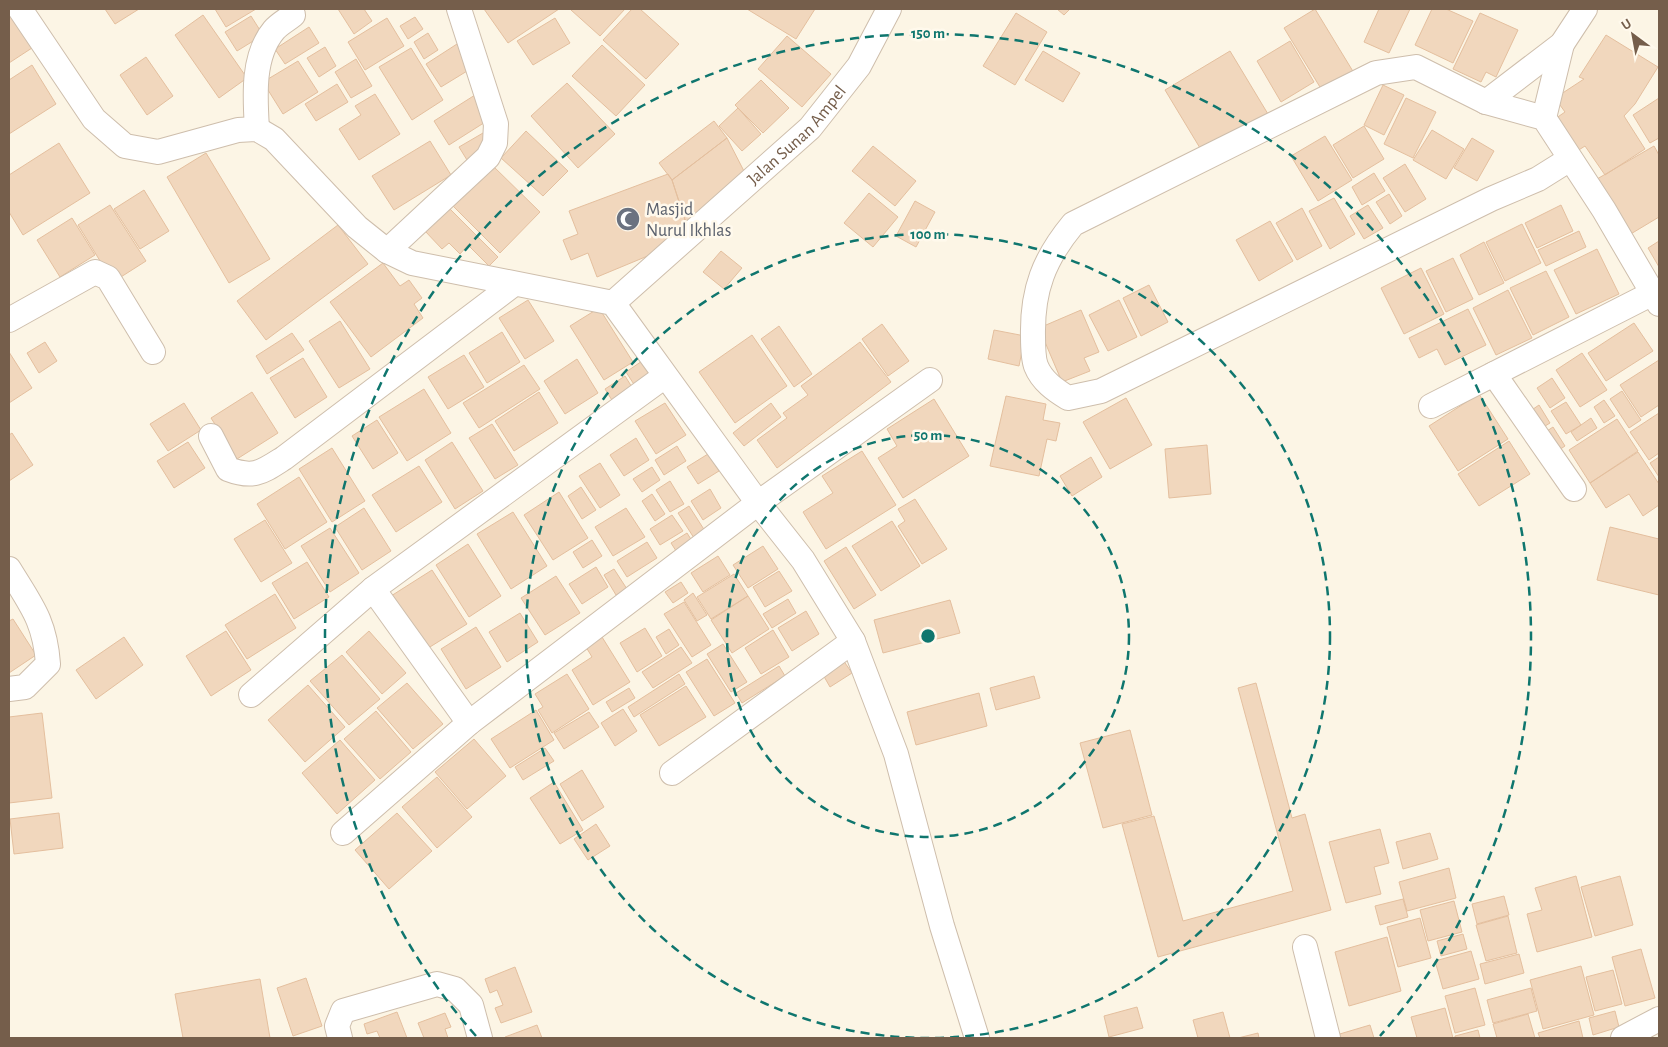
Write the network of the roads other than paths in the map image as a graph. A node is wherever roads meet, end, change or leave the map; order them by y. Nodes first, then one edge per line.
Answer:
1 (20, 9) edge
2 (459, 9) edge
3 (889, 9) edge
4 (1586, 9) edge
5 (293, 15) dead end
6 (1562, 44) junction
7 (1486, 102) junction
8 (1544, 118) junction
9 (257, 129) junction
10 (1570, 159) junction
11 (387, 251) junction
12 (514, 284) junction
13 (1656, 298) edge
14 (613, 303) junction
15 (9, 320) edge
16 (153, 352) dead end
17 (1494, 374) junction
18 (665, 376) junction
19 (930, 380) dead end
20 (1430, 406) dead end
21 (211, 436) dead end
22 (1574, 490) dead end
23 (758, 503) junction
24 (9, 569) edge
25 (373, 589) junction
26 (853, 641) junction
27 (9, 689) edge
28 (250, 695) dead end
29 (469, 723) junction
30 (672, 773) dead end
31 (342, 833) dead end
32 (1305, 947) dead end
33 (1659, 1019) edge
34 (340, 1038) edge
35 (480, 1038) edge
36 (977, 1038) edge
37 (1328, 1038) edge
38 (1623, 1038) edge

1 - 9 street
2 - 11 street
3 - 14 street, Jalan Sunan Ampel
4 - 6 street
5 - 9 street
6 - 7 street
6 - 8 street
7 - 8 street
7 - 10 street
8 - 10 street
9 - 11 street
10 - 13 street
11 - 12 street
12 - 14 street
12 - 21 street
13 - 17 street
14 - 18 street
15 - 16 street
17 - 20 street
17 - 22 street
18 - 23 street
18 - 25 street
19 - 23 street
23 - 26 street
23 - 29 street
24 - 27 street
25 - 28 street
25 - 29 street
26 - 30 street
26 - 36 street
29 - 31 street
32 - 37 street
33 - 38 street
34 - 35 street

